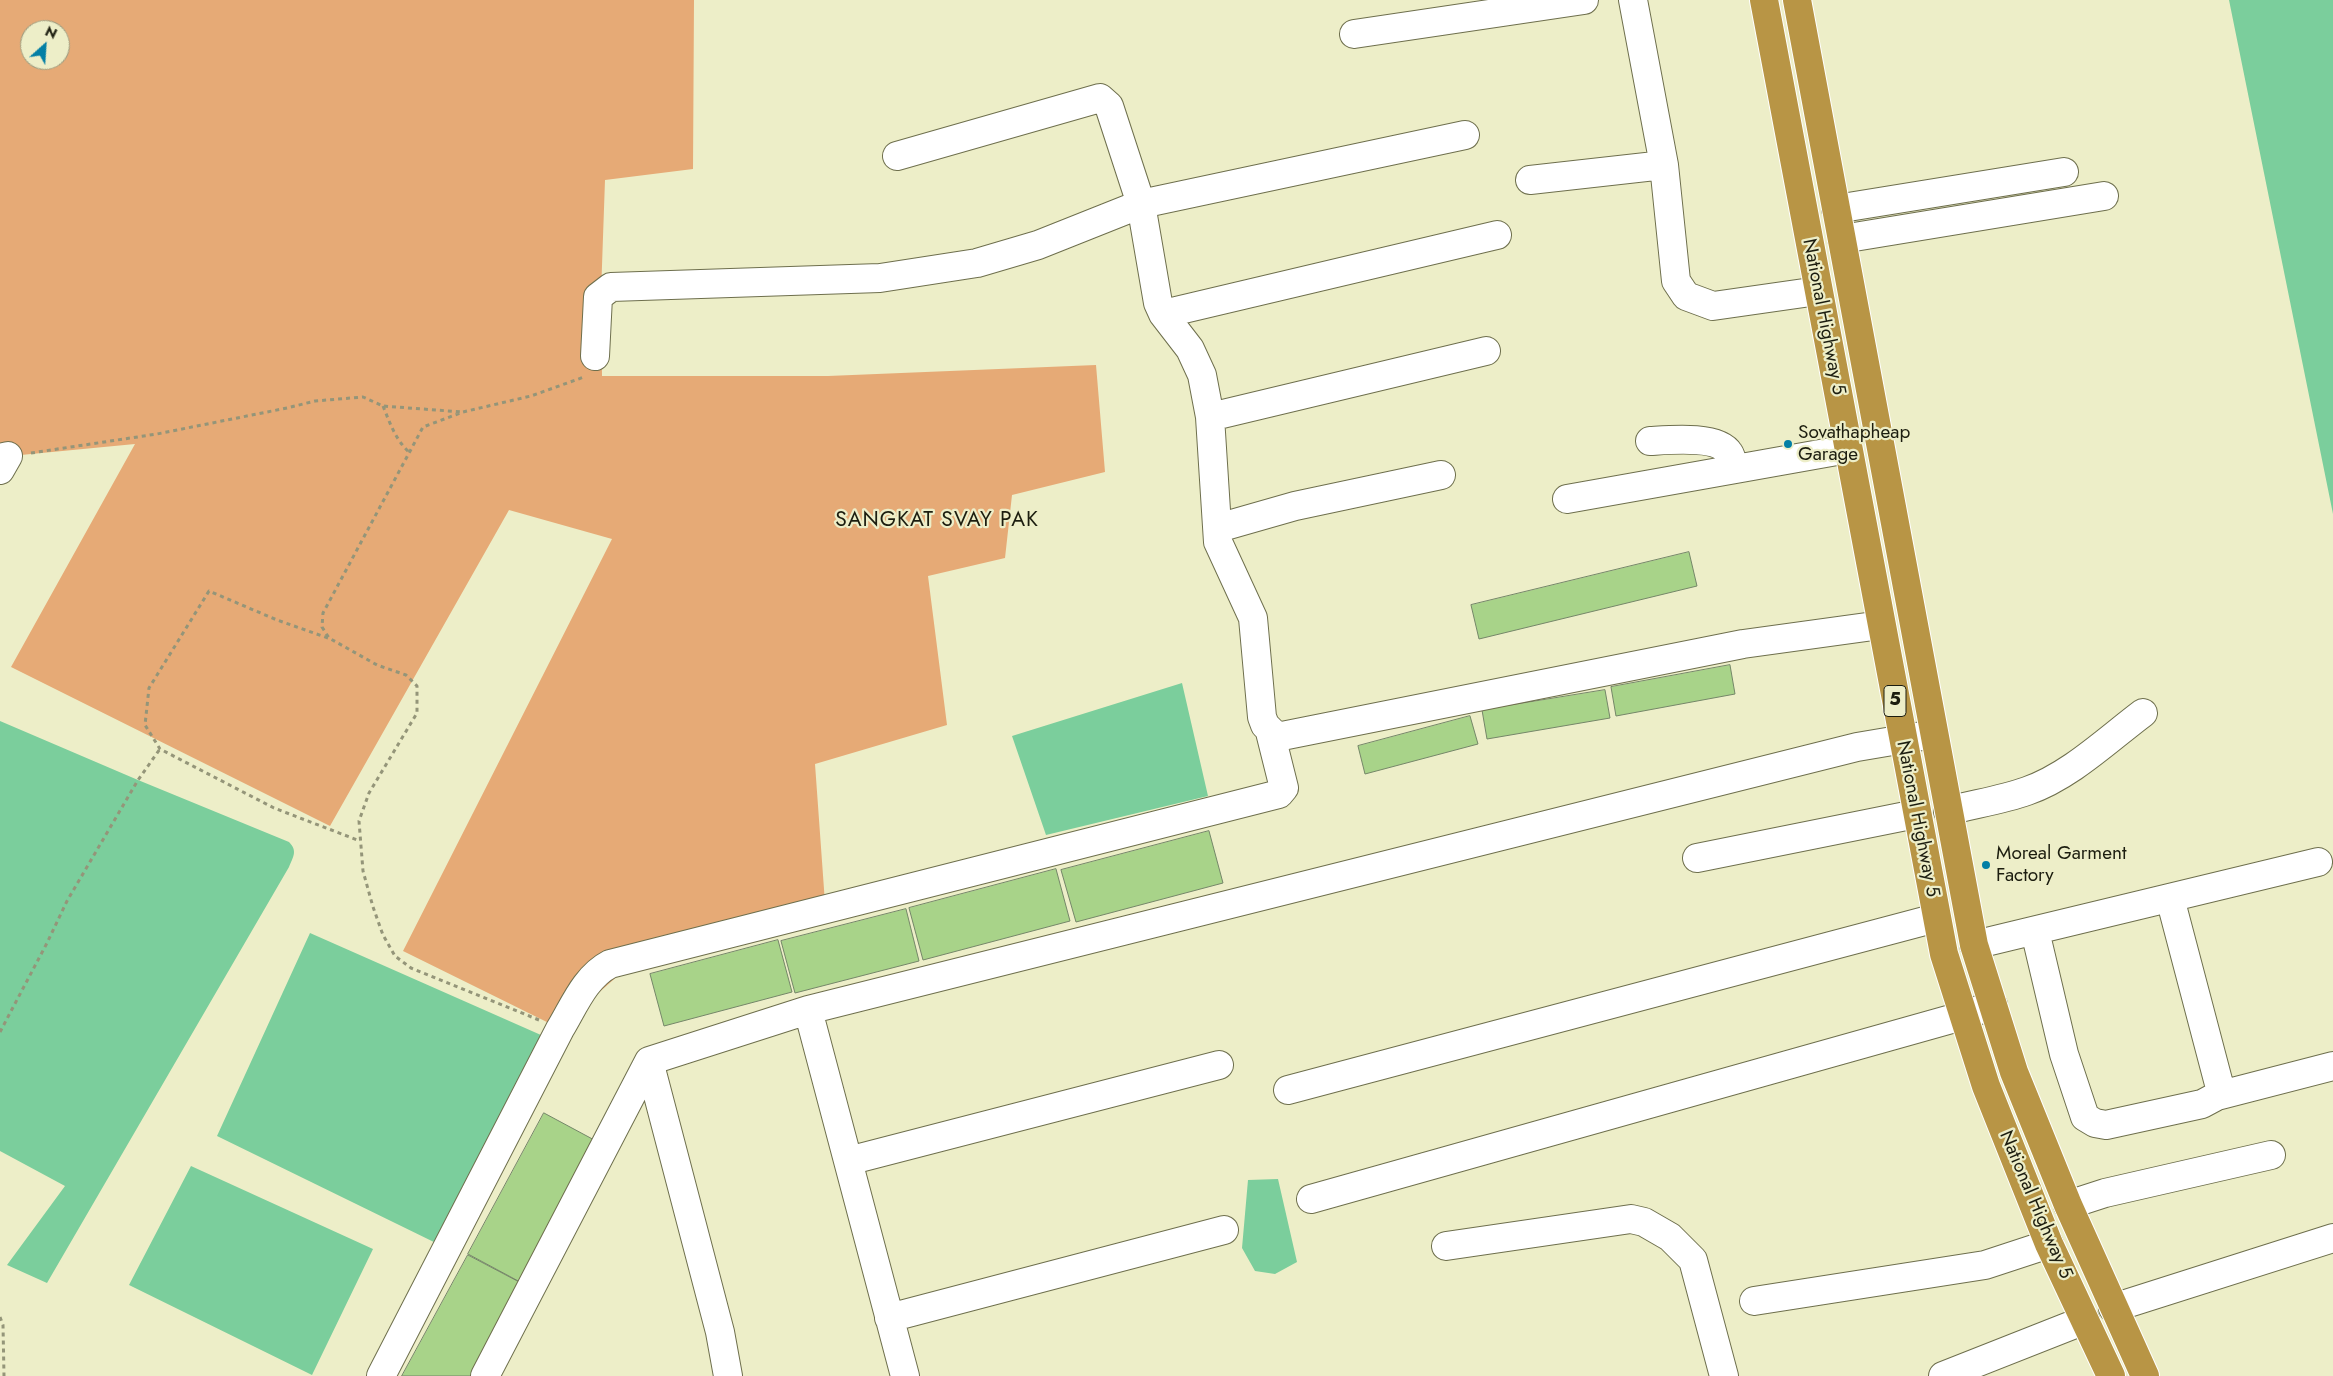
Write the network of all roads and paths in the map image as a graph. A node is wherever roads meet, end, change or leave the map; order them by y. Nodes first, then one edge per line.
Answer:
1 (1584, 0) edge
2 (1633, 0) edge
3 (1764, 0) edge
4 (1798, 0) edge
5 (1460, 9) edge
6 (1354, 34) dead end
7 (1465, 135) dead end
8 (897, 156) dead end
9 (1664, 165) junction
10 (2064, 172) dead end
11 (1530, 180) dead end
12 (2104, 196) dead end
13 (1141, 204) junction
14 (1836, 209) junction
15 (1497, 236) dead end
16 (1842, 239) junction
17 (1818, 291) junction
18 (1163, 314) junction
19 (1857, 320) junction
20 (1825, 327) junction
21 (1486, 351) dead end
22 (591, 366) joint
23 (383, 406) junction
24 (463, 412) junction
25 (1210, 417) junction
26 (1650, 441) dead end
27 (1848, 449) junction
28 (409, 452) junction
29 (3, 461) edge
30 (1733, 468) junction
31 (1441, 475) dead end
32 (1567, 499) dead end
33 (1218, 528) junction
34 (1898, 539) junction
35 (1866, 545) junction
36 (1881, 625) junction
37 (329, 638) junction
38 (2143, 713) dead end
39 (1270, 732) junction
40 (1934, 734) junction
41 (1902, 739) junction
42 (160, 750) junction
43 (1948, 811) junction
44 (1916, 814) junction
45 (360, 841) junction
46 (1697, 858) dead end
47 (2318, 862) dead end
48 (2170, 898) junction
49 (1936, 918) junction
50 (2035, 931) junction
51 (1974, 945) junction
52 (1993, 1005) junction
53 (808, 1010) junction
54 (1962, 1016) junction
55 (560, 1029) junction
56 (0, 1032) edge
57 (649, 1060) junction
58 (1219, 1065) dead end
59 (2333, 1066) edge
60 (1288, 1090) dead end
61 (2217, 1096) junction
62 (2271, 1155) dead end
63 (848, 1161) junction
64 (1311, 1199) dead end
65 (2068, 1205) junction
66 (1224, 1230) dead end
67 (2333, 1238) edge
68 (2049, 1244) junction
69 (1446, 1246) dead end
70 (1754, 1302) dead end
71 (2114, 1308) junction
72 (0, 1317) edge
73 (889, 1318) junction
74 (2085, 1320) junction
75 (4, 1376) edge
76 (381, 1376) edge
77 (485, 1376) edge
78 (728, 1376) edge
79 (905, 1376) edge
80 (1724, 1376) edge
81 (1943, 1376) edge
82 (2111, 1376) edge
83 (2145, 1376) edge

1 - 5 street
2 - 9 street
3 - 17 highway, National Highway 5 / 5
4 - 14 highway, National Highway 5 / 5
5 - 6 street
7 - 13 street
8 - 13 street
9 - 11 street
9 - 17 street
10 - 14 street
12 - 16 street
13 - 18 street
13 - 22 street
14 - 16 highway, National Highway 5 / 5
15 - 18 street
16 - 19 highway, National Highway 5 / 5
17 - 20 highway, National Highway 5 / 5
18 - 25 street
19 - 20 highway
19 - 34 highway, National Highway 5 / 5
20 - 27 highway, National Highway 5 / 5
21 - 25 street
22 - 24 path
23 - 24 path
23 - 28 path
23 - 29 path
24 - 28 path
25 - 33 street
26 - 30 street
27 - 30 street
27 - 35 highway, National Highway 5 / 5
28 - 37 path
30 - 32 street
31 - 33 street
33 - 39 street
34 - 35 highway
34 - 40 highway, National Highway 5 / 5
35 - 36 highway, National Highway 5 / 5
36 - 39 street
36 - 41 highway, National Highway 5 / 5
37 - 42 path
37 - 45 path
38 - 43 street
39 - 55 street
40 - 41 street
40 - 43 highway, National Highway 5 / 5
41 - 44 highway, National Highway 5 / 5
41 - 53 street
42 - 45 path
42 - 56 path
43 - 51 highway, National Highway 5 / 5
44 - 46 street
44 - 49 highway, National Highway 5 / 5
45 - 55 path
47 - 48 street
48 - 50 street
48 - 61 street
49 - 54 highway, National Highway 5 / 5
49 - 60 street
50 - 51 street
50 - 61 street
51 - 52 highway, National Highway 5 / 5
52 - 54 street
52 - 65 highway, National Highway 5 / 5
53 - 57 street
53 - 63 street
54 - 64 street
54 - 68 highway, National Highway 5 / 5
55 - 76 street
57 - 77 street
57 - 78 street
58 - 63 street
59 - 61 street
62 - 65 street
63 - 73 street
65 - 71 highway, National Highway 5 / 5
66 - 73 street
67 - 71 street
68 - 70 street
68 - 74 highway, National Highway 5 / 5
69 - 80 street
71 - 83 highway, National Highway 5 / 5
72 - 75 path
73 - 79 street
74 - 81 street
74 - 82 highway, National Highway 5 / 5

